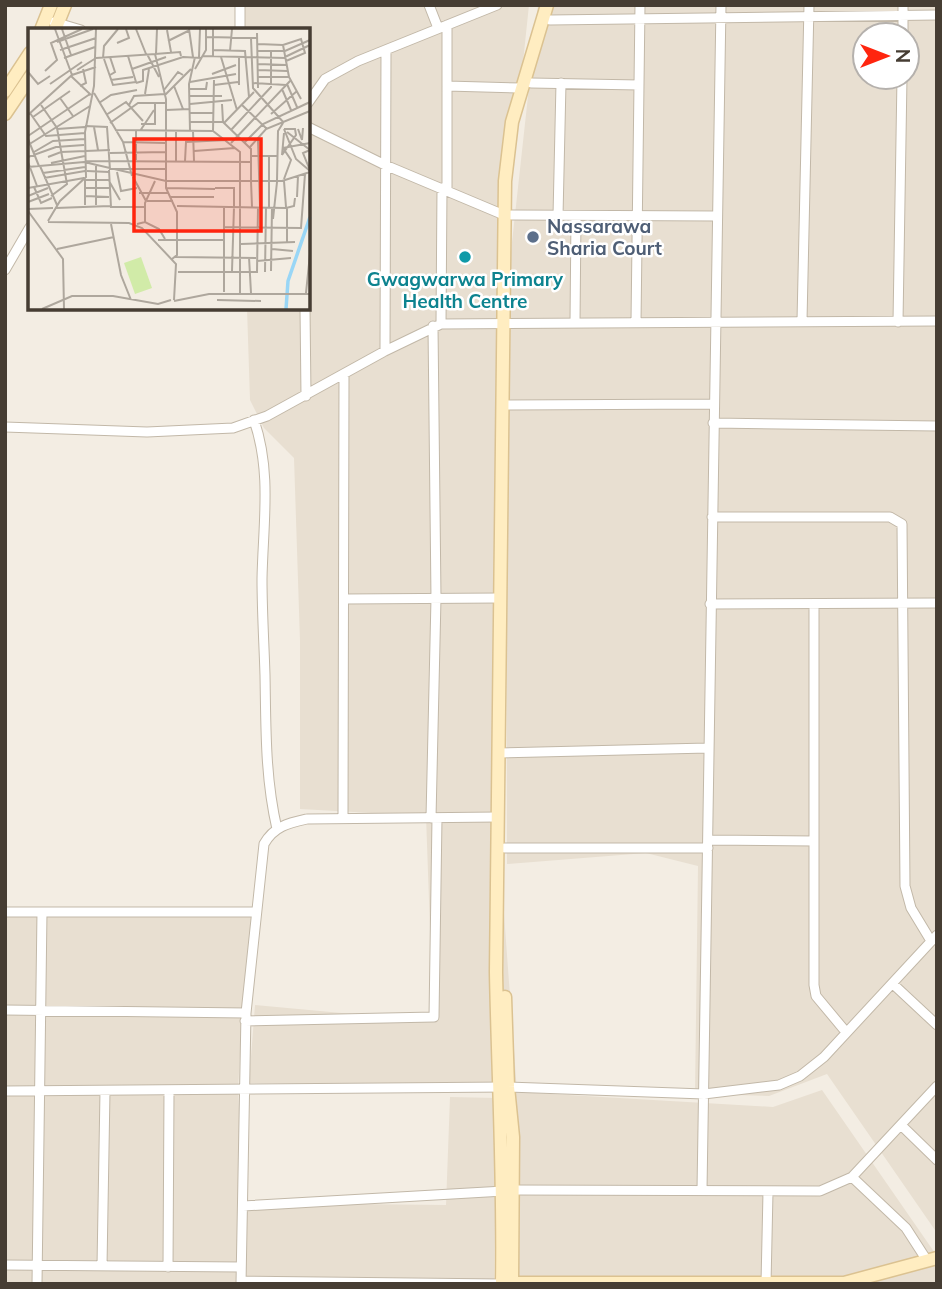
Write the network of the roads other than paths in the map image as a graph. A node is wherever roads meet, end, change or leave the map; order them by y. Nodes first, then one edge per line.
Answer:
1 (51, 5) edge
2 (65, 5) edge
3 (240, 5) edge
4 (429, 5) edge
5 (497, 5) edge
6 (547, 5) edge
7 (555, 5) edge
8 (640, 5) edge
9 (721, 5) edge
10 (809, 5) edge
11 (480, 8) edge
12 (903, 10) edge
13 (937, 15) edge
14 (809, 16) junction
15 (721, 17) junction
16 (551, 20) junction
17 (642, 20) junction
18 (50, 26) edge
19 (443, 26) junction
20 (240, 28) edge
21 (386, 50) junction
22 (28, 56) edge
23 (28, 80) edge
24 (561, 83) junction
25 (526, 85) junction
26 (639, 85) junction
27 (447, 86) junction
28 (902, 91) edge
29 (5, 92) edge
30 (310, 100) edge
31 (5, 114) edge
32 (310, 128) edge
33 (384, 166) junction
34 (444, 189) junction
35 (508, 215) junction
36 (558, 216) junction
37 (576, 216) junction
38 (638, 216) junction
39 (716, 216) junction
40 (28, 230) edge
41 (5, 270) edge
42 (305, 310) edge
43 (714, 320) junction
44 (636, 321) junction
45 (802, 321) junction
46 (937, 321) edge
47 (898, 322) junction
48 (505, 323) junction
49 (575, 323) junction
50 (437, 325) junction
51 (385, 351) junction
52 (344, 374) junction
53 (306, 396) junction
54 (713, 404) junction
55 (508, 405) junction
56 (254, 420) junction
57 (713, 424) junction
58 (937, 426) edge
59 (5, 427) edge
60 (712, 517) junction
61 (436, 598) junction
62 (500, 598) junction
63 (345, 599) junction
64 (904, 603) junction
65 (937, 603) edge
66 (710, 604) junction
67 (814, 604) junction
68 (708, 748) junction
69 (502, 752) junction
70 (498, 817) junction
71 (343, 818) junction
72 (434, 818) junction
73 (277, 829) junction
74 (814, 841) junction
75 (708, 844) junction
76 (505, 848) junction
77 (5, 912) edge
78 (42, 912) junction
79 (256, 912) junction
80 (934, 938) edge
81 (893, 984) junction
82 (5, 1010) edge
83 (41, 1010) junction
84 (245, 1017) junction
85 (937, 1025) edge
86 (846, 1032) junction
87 (937, 1086) edge
88 (503, 1088) junction
89 (5, 1091) edge
90 (40, 1091) junction
91 (105, 1091) junction
92 (169, 1091) junction
93 (242, 1091) junction
94 (704, 1094) junction
95 (902, 1126) junction
96 (937, 1160) edge
97 (852, 1177) junction
98 (509, 1190) junction
99 (702, 1190) junction
100 (768, 1192) junction
101 (243, 1206) junction
102 (931, 1259) edge
103 (5, 1265) edge
104 (37, 1266) junction
105 (102, 1266) junction
106 (168, 1267) junction
107 (241, 1267) junction
108 (876, 1279) edge
109 (242, 1282) edge
110 (502, 1283) edge
111 (512, 1283) edge
112 (766, 1283) edge
113 (37, 1284) edge

1 - 18 street
2 - 18 street
3 - 20 street
4 - 19 street
5 - 11 street
6 - 25 street
7 - 16 street
8 - 17 street
9 - 15 street
10 - 14 street
11 - 19 street
12 - 13 street
12 - 14 street
14 - 15 street
14 - 45 street
15 - 17 street
15 - 39 street
16 - 17 street
16 - 25 street
17 - 26 street
19 - 21 street
19 - 27 street
21 - 30 street
21 - 33 street
22 - 29 street
23 - 31 street
24 - 25 street
24 - 26 street
24 - 36 street
25 - 27 street
25 - 35 street
26 - 38 street
27 - 34 street
28 - 47 street
32 - 33 street
33 - 34 street
33 - 51 street
34 - 35 street
34 - 50 street
35 - 36 street
35 - 48 street
36 - 37 street
37 - 38 street
37 - 49 street
38 - 39 street
38 - 44 street
39 - 43 street
40 - 41 street
42 - 53 street
43 - 44 street
43 - 45 street
43 - 54 street
44 - 49 street
45 - 47 street
46 - 47 street
48 - 49 street
48 - 50 street
48 - 55 street
48 - 62 street
50 - 51 street
50 - 61 street
51 - 52 street
52 - 53 street
52 - 63 street
53 - 56 street
54 - 55 street
54 - 57 street
55 - 69 street
56 - 59 street
56 - 73 street
57 - 58 street
57 - 60 street
60 - 64 street
60 - 66 street
61 - 62 street
61 - 63 street
61 - 72 street
62 - 69 street
63 - 71 street
64 - 65 street
64 - 67 street
64 - 80 street
66 - 67 street
66 - 68 street
67 - 74 street
68 - 69 street
68 - 75 street
69 - 70 street
69 - 76 street
70 - 72 street
70 - 88 street
71 - 72 street
71 - 73 street
72 - 84 street
73 - 79 street
74 - 75 street
74 - 86 street
75 - 76 street
75 - 94 street
76 - 88 street
77 - 78 street
78 - 79 street
78 - 83 street
79 - 84 street
80 - 81 street
81 - 85 street
81 - 86 street
82 - 83 street
83 - 84 street
83 - 90 street
84 - 93 street
86 - 94 street
87 - 95 street
88 - 93 street
88 - 94 street
88 - 98 street
89 - 90 street
90 - 91 street
90 - 104 street
91 - 92 street
91 - 105 street
92 - 93 street
92 - 106 street
93 - 101 street
94 - 99 street
95 - 96 street
95 - 97 street
97 - 100 street
97 - 102 street
98 - 99 street
98 - 101 street
98 - 110 street
98 - 111 street
99 - 100 street
100 - 112 street
101 - 107 street
102 - 108 street
103 - 104 street
104 - 105 street
104 - 113 street
105 - 106 street
106 - 107 street
107 - 109 street
108 - 112 street
109 - 110 street
110 - 111 street
111 - 112 street

